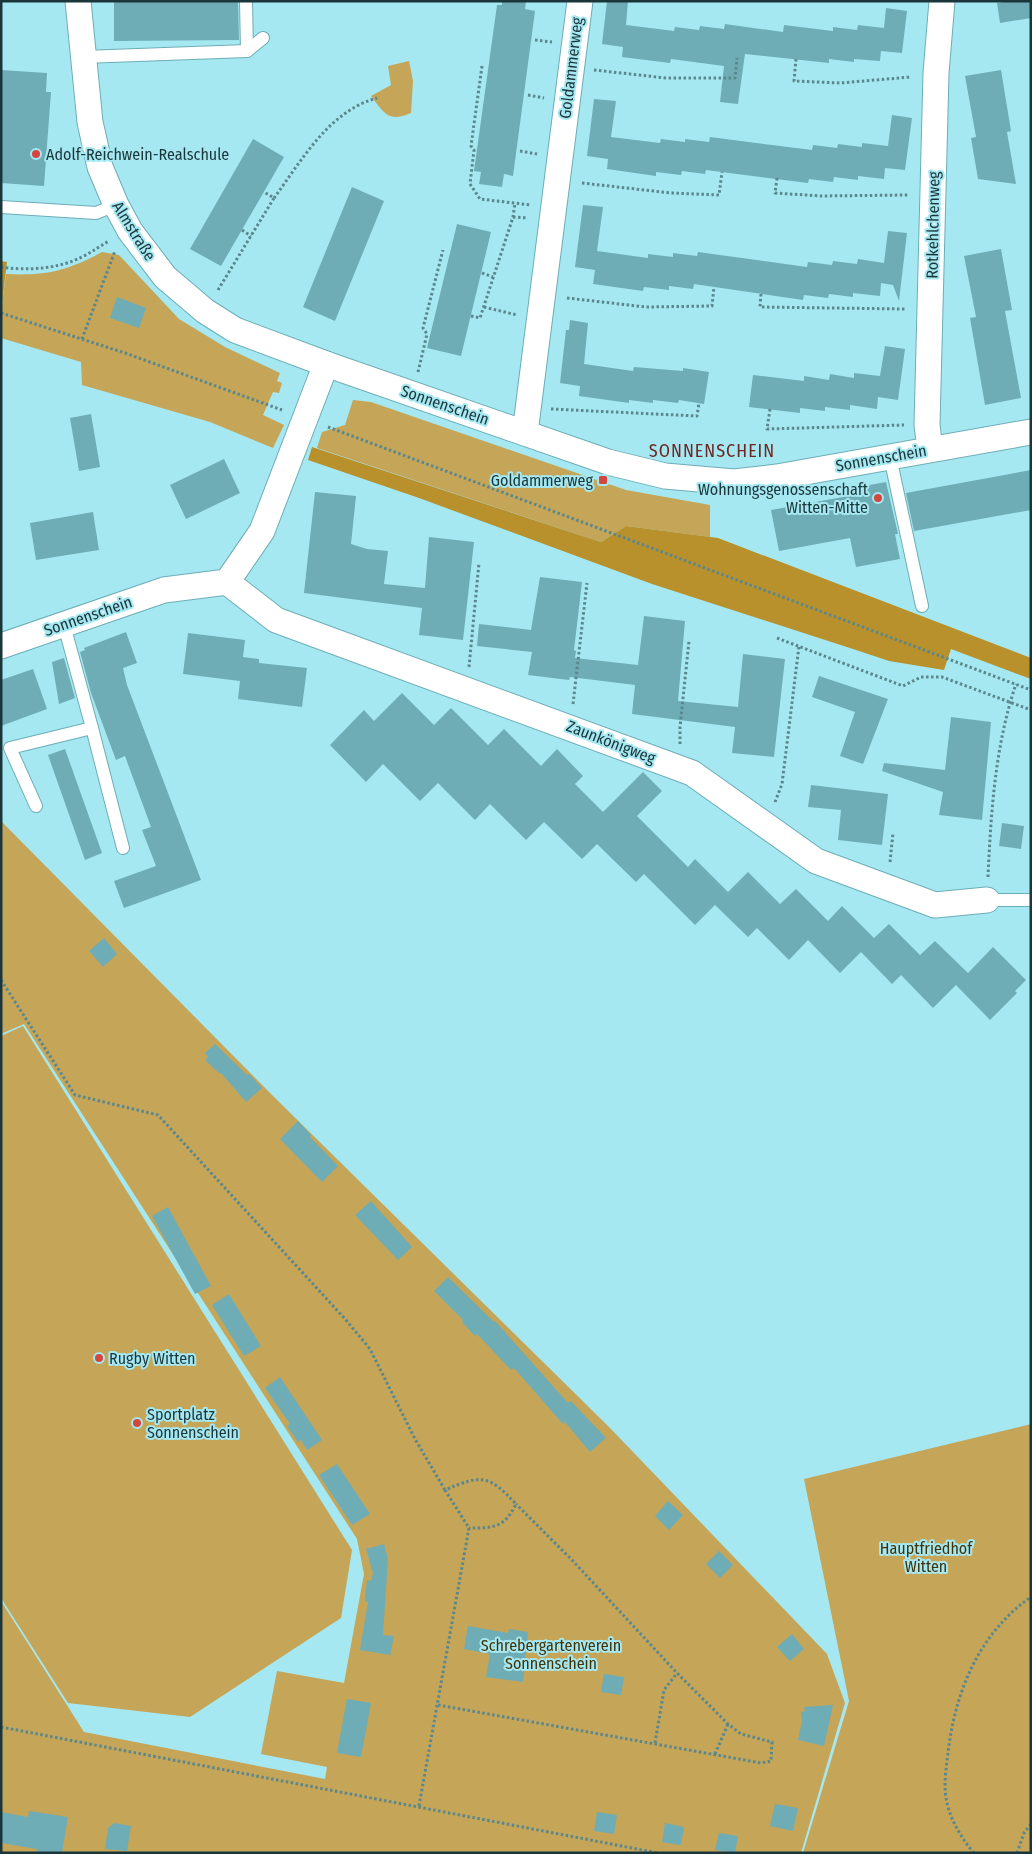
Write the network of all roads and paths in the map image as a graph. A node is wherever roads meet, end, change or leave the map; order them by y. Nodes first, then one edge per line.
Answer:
1 (78, 1) edge
2 (246, 1) edge
3 (580, 1) edge
4 (942, 1) edge
5 (263, 38) dead end
6 (247, 51) junction
7 (83, 57) junction
8 (737, 58) dead end
9 (796, 59) dead end
10 (482, 66) dead end
11 (571, 69) junction
12 (936, 73) junction
13 (377, 98) dead end
14 (722, 172) dead end
15 (777, 178) dead end
16 (556, 180) junction
17 (264, 192) dead end
18 (934, 194) junction
19 (274, 198) junction
20 (515, 203) junction
21 (116, 205) junction
22 (1, 207) edge
23 (553, 207) junction
24 (242, 230) dead end
25 (130, 231) junction
26 (251, 236) junction
27 (443, 250) dead end
28 (1, 267) edge
29 (482, 273) dead end
30 (493, 278) junction
31 (714, 287) dead end
32 (542, 294) junction
33 (761, 294) dead end
34 (484, 307) junction
35 (931, 309) junction
36 (205, 311) junction
37 (1, 314) edge
38 (471, 316) dead end
39 (539, 321) junction
40 (82, 339) junction
41 (326, 364) junction
42 (412, 394) junction
43 (698, 403) dead end
44 (528, 406) junction
45 (770, 409) dead end
46 (306, 420) junction
47 (927, 425) junction
48 (1031, 432) edge
49 (525, 433) junction
50 (930, 449) junction
51 (890, 457) junction
52 (479, 563) dead end
53 (226, 582) junction
54 (588, 583) dead end
55 (922, 606) dead end
56 (64, 625) junction
57 (776, 638) dead end
58 (689, 641) dead end
59 (1, 646) edge
60 (799, 646) junction
61 (1016, 684) junction
62 (466, 689) junction
63 (1031, 690) edge
64 (1010, 702) junction
65 (1031, 710) edge
66 (570, 727) junction
67 (92, 728) junction
68 (675, 766) junction
69 (36, 806) dead end
70 (767, 826) junction
71 (123, 848) dead end
72 (987, 900) junction
73 (1031, 900) edge
74 (1, 980) edge
75 (445, 1490) junction
76 (516, 1504) junction
77 (469, 1528) junction
78 (1031, 1597) edge
79 (677, 1673) junction
80 (438, 1705) junction
81 (728, 1724) junction
82 (1, 1727) edge
83 (654, 1744) junction
84 (715, 1754) junction
85 (419, 1806) junction
86 (1031, 1824) edge
87 (658, 1853) edge
88 (974, 1853) edge
89 (1017, 1853) edge

1 - 7 street, Almstraße
2 - 6 lane
3 - 11 street, Goldammerweg
4 - 12 street, Rotkehlchenweg
5 - 6 lane
6 - 7 lane
7 - 21 street, Almstraße
8 - 11 path
9 - 12 path
10 - 20 path
11 - 16 street, Goldammerweg
12 - 18 street, Rotkehlchenweg
13 - 19 path
14 - 16 path
15 - 18 path
16 - 23 street, Goldammerweg
17 - 19 path
18 - 35 street, Rotkehlchenweg
19 - 26 path
20 - 23 path
20 - 30 path
21 - 22 lane
21 - 25 street, Almstraße
23 - 32 street, Goldammerweg
24 - 26 path
25 - 28 path
25 - 36 street, Almstraße
25 - 40 path
26 - 36 path
27 - 42 path
29 - 30 path
30 - 34 path
31 - 32 path
32 - 39 street, Goldammerweg
33 - 35 path
34 - 38 path
34 - 39 path
35 - 47 street, Rotkehlchenweg
36 - 41 street, Almstraße
37 - 40 path
39 - 44 street, Goldammerweg
40 - 46 path
41 - 42 street, Sonnenschein
41 - 46 street
42 - 49 street, Sonnenschein
43 - 44 path
44 - 49 street, Goldammerweg
45 - 47 path
46 - 53 street
46 - 61 path
47 - 50 street, Rotkehlchenweg
48 - 50 street, Sonnenschein
49 - 51 street, Sonnenschein
50 - 51 street, Sonnenschein
51 - 55 lane
52 - 62 path
53 - 56 street, Sonnenschein
53 - 62 street, Zaunkönigweg
54 - 66 path
56 - 59 street, Sonnenschein
56 - 67 lane
57 - 60 path
58 - 68 path
60 - 64 path
60 - 70 path
61 - 63 path
61 - 64 path
62 - 66 street, Zaunkönigweg
64 - 65 path
64 - 72 path
66 - 68 street, Zaunkönigweg
67 - 69 lane
67 - 71 lane
68 - 70 street, Zaunkönigweg
70 - 72 street, Zaunkönigweg
72 - 73 lane
74 - 75 path
75 - 76 path
75 - 77 path
76 - 77 path
76 - 79 path
77 - 80 path
78 - 88 path
79 - 81 path
79 - 83 path
80 - 83 path
80 - 85 path
81 - 84 path
81 - 84 path
82 - 85 path
83 - 84 path
85 - 87 path
86 - 89 path

